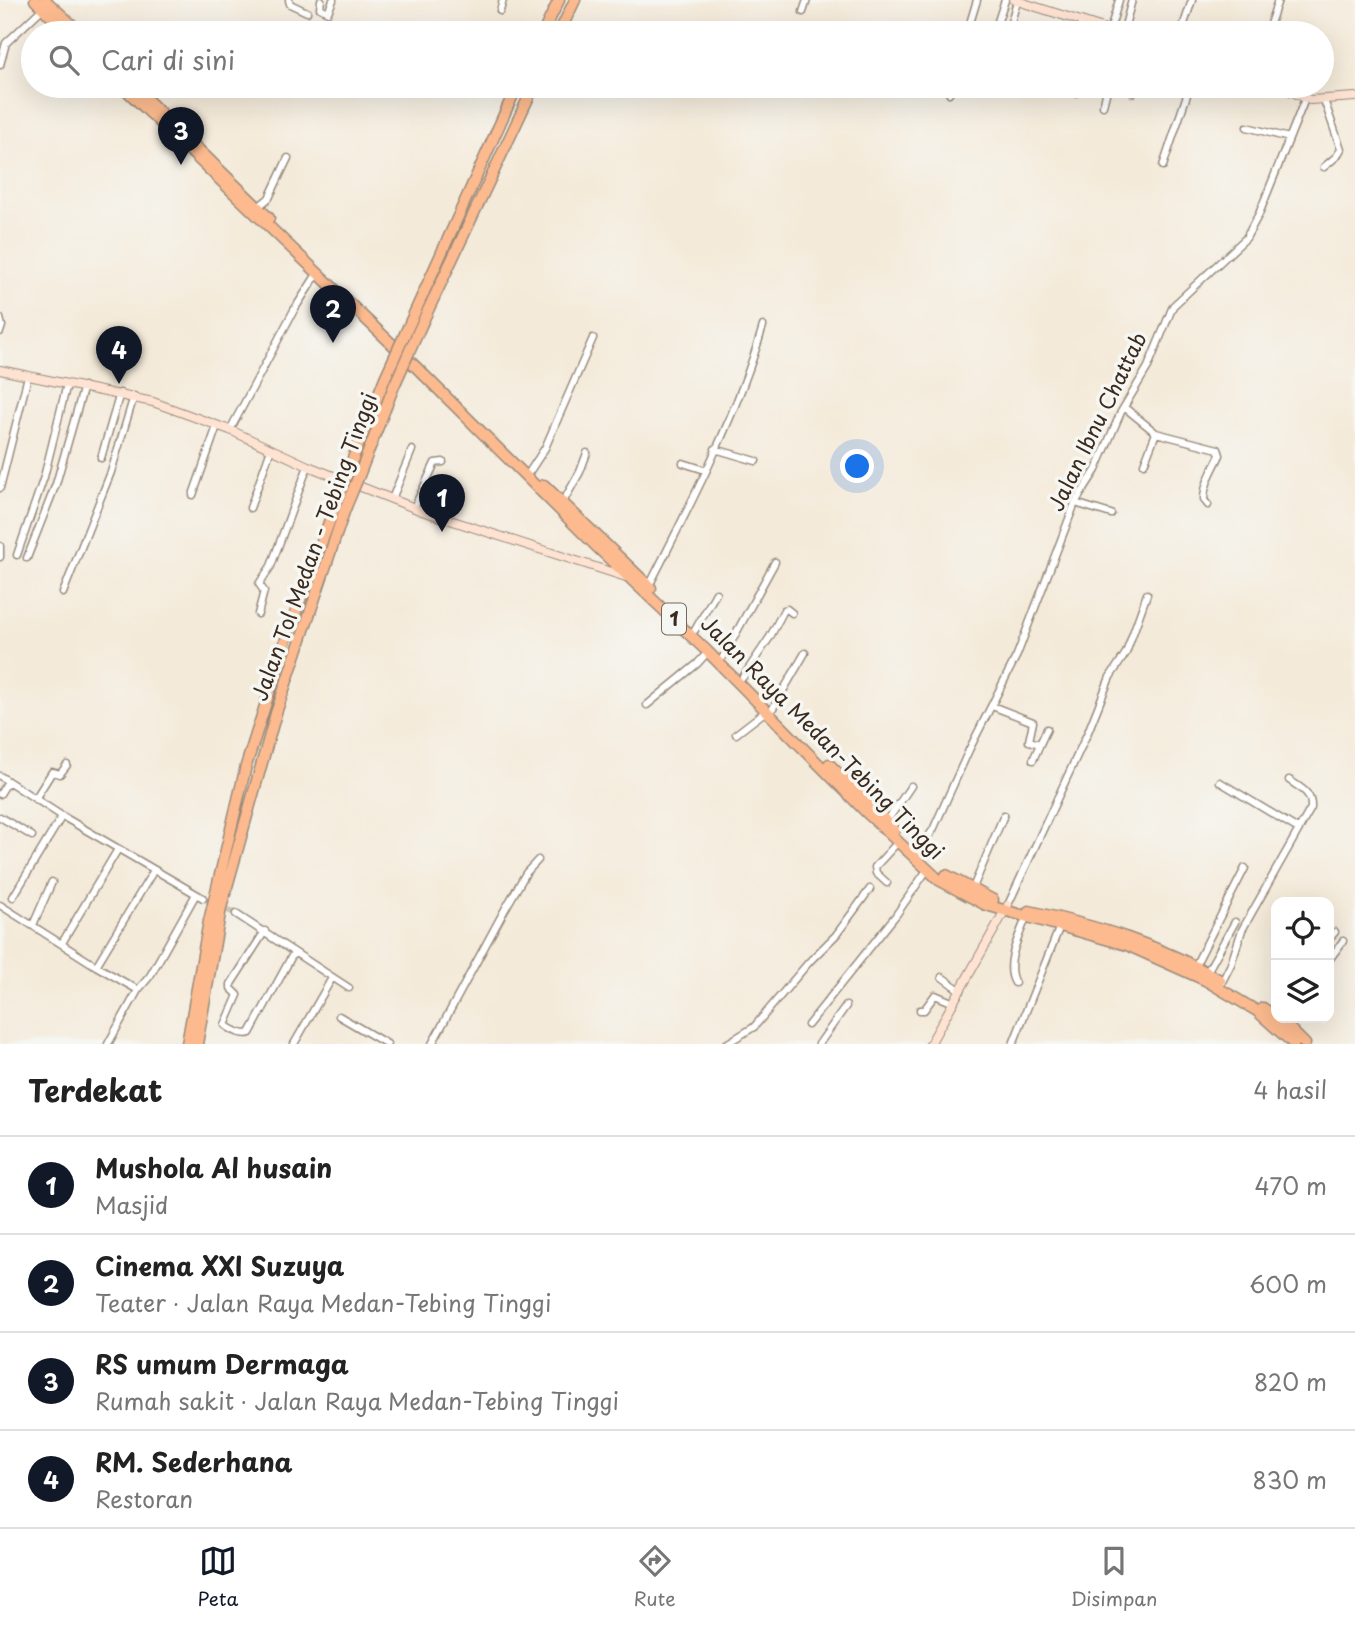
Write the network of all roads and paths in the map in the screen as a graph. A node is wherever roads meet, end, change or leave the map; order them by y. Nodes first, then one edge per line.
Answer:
1 (289, 0) edge
2 (321, 0) edge
3 (333, 0) edge
4 (503, 0) edge
5 (559, 0) edge
6 (575, 0) edge
7 (807, 0) edge
8 (977, 0) edge
9 (1005, 0) edge
10 (1119, 0) edge
11 (1132, 0) edge
12 (1192, 0) edge
13 (1278, 0) edge
14 (1016, 1) edge
15 (41, 3) edge
16 (500, 11) dead end
17 (307, 12) dead end
18 (803, 12) dead end
19 (25, 21) edge
20 (57, 21) edge
21 (64, 21) edge
22 (549, 21) edge
23 (565, 21) edge
24 (971, 21) edge
25 (998, 21) edge
26 (1012, 21) edge
27 (1082, 21) edge
28 (1118, 21) edge
29 (1122, 21) edge
30 (1185, 21) edge
31 (1272, 21) edge
32 (21, 26) edge
33 (0, 65) edge
34 (1355, 97) edge
35 (134, 98) edge
36 (145, 98) edge
37 (512, 98) edge
38 (528, 98) edge
39 (1105, 98) edge
40 (1187, 98) edge
41 (1305, 99) joint
42 (1324, 100) junction
43 (1103, 106) dead end
44 (1247, 127) dead end
45 (1289, 138) junction
46 (288, 158) dead end
47 (1163, 166) dead end
48 (1324, 167) dead end
49 (258, 207) junction
50 (317, 274) junction
51 (418, 317) junction
52 (0, 318) edge
53 (763, 326) dead end
54 (0, 332) edge
55 (593, 338) dead end
56 (0, 370) edge
57 (28, 376) junction
58 (67, 384) junction
59 (85, 386) junction
60 (120, 393) junction
61 (134, 396) junction
62 (1124, 407) junction
63 (217, 426) junction
64 (230, 430) junction
65 (1156, 433) junction
66 (271, 449) junction
67 (715, 449) junction
68 (412, 450) dead end
69 (587, 453) dead end
70 (100, 458) dead end
71 (756, 461) dead end
72 (443, 462) dead end
73 (683, 463) dead end
74 (1144, 464) dead end
75 (308, 466) junction
76 (705, 470) junction
77 (530, 471) junction
78 (0, 488) edge
79 (1080, 494) junction
80 (193, 495) dead end
81 (392, 499) junction
82 (563, 502) junction
83 (1075, 503) junction
84 (1208, 505) dead end
85 (1086, 507) junction
86 (250, 508) dead end
87 (340, 508) junction
88 (414, 508) junction
89 (1111, 514) dead end
90 (0, 547) edge
91 (17, 555) dead end
92 (0, 557) edge
93 (27, 558) dead end
94 (775, 562) dead end
95 (610, 566) junction
96 (632, 575) junction
97 (649, 586) junction
98 (63, 593) dead end
99 (716, 593) dead end
100 (1147, 594) dead end
101 (792, 613) dead end
102 (258, 614) dead end
103 (695, 630) junction
104 (708, 652) junction
105 (805, 653) dead end
106 (723, 657) junction
107 (743, 677) junction
108 (647, 705) dead end
109 (992, 706) junction
110 (770, 709) junction
111 (1046, 729) dead end
112 (736, 734) dead end
113 (1040, 744) junction
114 (1033, 760) dead end
115 (67, 765) dead end
116 (0, 776) edge
117 (1289, 780) dead end
118 (8, 781) junction
119 (1220, 782) dead end
120 (911, 786) dead end
121 (0, 794) edge
122 (35, 799) junction
123 (1004, 815) dead end
124 (62, 816) junction
125 (0, 817) edge
126 (887, 821) junction
127 (1298, 829) junction
128 (32, 836) dead end
129 (898, 842) junction
130 (118, 849) junction
131 (916, 855) junction
132 (538, 860) dead end
133 (1245, 868) dead end
134 (155, 870) junction
135 (928, 870) junction
136 (51, 882) dead end
137 (887, 883) dead end
138 (870, 889) dead end
139 (972, 890) junction
140 (13, 897) dead end
141 (0, 905) edge
142 (1006, 908) junction
143 (236, 914) tunnel mouth
144 (1026, 918) junction
145 (1235, 922) dead end
146 (33, 925) junction
147 (1060, 926) junction
148 (265, 931) junction
149 (1343, 941) dead end
150 (62, 943) junction
151 (294, 952) junction
152 (1334, 953) edge
153 (96, 966) junction
154 (1195, 966) junction
155 (1207, 972) junction
156 (942, 977) dead end
157 (332, 978) junction
158 (1222, 982) junction
159 (1014, 983) dead end
160 (349, 988) dead end
161 (138, 990) junction
162 (961, 991) junction
163 (954, 1003) junction
164 (846, 1006) dead end
165 (920, 1010) dead end
166 (1271, 1010) edge
167 (339, 1016) dead end
168 (1288, 1023) edge
169 (808, 1025) dead end
170 (108, 1044) edge
171 (187, 1044) edge
172 (197, 1044) edge
173 (293, 1044) edge
174 (387, 1044) edge
175 (432, 1044) edge
176 (726, 1044) edge
177 (819, 1044) edge
178 (930, 1044) edge
179 (1013, 1044) edge
180 (1294, 1044) edge
181 (1305, 1044) edge

1 - 17 street
2 - 3 street
4 - 16 street
5 - 22 highway
6 - 23 highway
7 - 18 street
8 - 24 street
9 - 25 street
10 - 28 street
11 - 29 street
12 - 30 street
13 - 31 street
14 - 26 street
14 - 27 main road
15 - 19 street
15 - 20 highway
15 - 21 highway
32 - 33 street
34 - 42 main road
35 - 50 highway, Jalan Raya Medan-Tebing Tinggi / 1
36 - 49 highway, Jalan Raya Medan-Tebing Tinggi / 1
37 - 51 highway
38 - 51 highway
39 - 43 street
40 - 47 street
41 - 42 main road
41 - 45 street, Jalan Ibnu Chattab
42 - 48 street
44 - 45 street
45 - 62 street, Jalan Ibnu Chattab
46 - 49 street
49 - 77 highway, Jalan Raya Medan-Tebing Tinggi / 1
50 - 64 street
50 - 95 highway, Jalan Raya Medan-Tebing Tinggi / 1
51 - 87 highway, Jalan Tol Medan - Tebing Tinggi, bridge
52 - 54 street
53 - 67 street
55 - 77 street
56 - 57 main road
57 - 58 main road
57 - 78 street
58 - 59 main road
58 - 91 street
59 - 60 main road
59 - 93 street
60 - 61 main road
60 - 70 street
61 - 63 main road
61 - 98 street
62 - 65 street
62 - 79 street, Jalan Ibnu Chattab
63 - 64 main road
63 - 80 street
64 - 66 main road
65 - 74 street
65 - 84 street
66 - 75 main road
66 - 86 street
67 - 71 street
67 - 76 street
68 - 81 street
69 - 82 street
72 - 88 street
73 - 76 street
75 - 81 main road
75 - 102 street
76 - 97 street
77 - 82 highway, Jalan Raya Medan-Tebing Tinggi / 1
79 - 83 street, Jalan Ibnu Chattab
79 - 85 street
81 - 88 main road
82 - 96 highway, Jalan Raya Medan-Tebing Tinggi / 1
83 - 85 street
83 - 109 street, Jalan Ibnu Chattab
85 - 89 street
87 - 171 highway
87 - 172 highway, Jalan Tol Medan - Tebing Tinggi
88 - 95 main road
90 - 92 street
94 - 106 street
95 - 96 highway, Jalan Raya Medan-Tebing Tinggi / 1
96 - 97 highway, Jalan Raya Medan-Tebing Tinggi / 1
96 - 104 highway, Jalan Raya Medan-Tebing Tinggi / 1
97 - 103 highway, Jalan Raya Medan-Tebing Tinggi / 1
99 - 103 street
100 - 142 street
101 - 107 street
103 - 106 highway, Jalan Raya Medan-Tebing Tinggi / 1
104 - 108 street
104 - 110 highway, Jalan Raya Medan-Tebing Tinggi / 1
105 - 110 street
106 - 107 highway, Jalan Raya Medan-Tebing Tinggi / 1
107 - 110 highway, Jalan Raya Medan-Tebing Tinggi / 1
109 - 113 street
109 - 131 street, Jalan Ibnu Chattab
110 - 112 street
110 - 126 highway, Jalan Raya Medan-Tebing Tinggi / 1
110 - 129 highway, Jalan Raya Medan-Tebing Tinggi / 1
111 - 113 street
113 - 114 street
115 - 122 street
116 - 118 street
117 - 127 street
118 - 121 street
118 - 122 street
119 - 127 street
120 - 126 street
122 - 124 street
123 - 139 street
124 - 130 street
124 - 140 street
125 - 128 street
126 - 131 highway, Jalan Raya Medan-Tebing Tinggi / 1
127 - 158 street
129 - 131 highway, Jalan Raya Medan-Tebing Tinggi / 1
129 - 137 street
130 - 134 street
130 - 150 street
131 - 135 highway, Jalan Raya Medan-Tebing Tinggi / 1
131 - 139 highway, Jalan Raya Medan-Tebing Tinggi / 1
132 - 175 street
133 - 154 street
134 - 153 street
134 - 161 street
135 - 142 highway, Jalan Raya Medan-Tebing Tinggi / 1
135 - 169 street
136 - 146 street
138 - 176 street
139 - 142 highway, Jalan Raya Medan-Tebing Tinggi / 1
141 - 146 street
142 - 144 highway, Jalan Raya Medan-Tebing Tinggi / 1
142 - 154 highway, Jalan Raya Medan-Tebing Tinggi / 1
142 - 162 main road
143 - 148 street
144 - 147 highway, Jalan Raya Medan-Tebing Tinggi / 1
144 - 159 street
145 - 155 street
146 - 150 street
147 - 179 street
147 - 180 highway, Jalan Raya Medan-Tebing Tinggi / 1
148 - 151 street
148 - 151 street
149 - 152 street
150 - 153 street
151 - 157 street
153 - 161 street
154 - 155 highway, Jalan Raya Medan-Tebing Tinggi / 1
155 - 158 highway, Jalan Raya Medan-Tebing Tinggi / 1
156 - 162 street
157 - 160 street
157 - 173 street
158 - 166 highway, Jalan Raya Medan-Tebing Tinggi / 1
161 - 170 street
162 - 163 main road
163 - 165 street
163 - 178 main road
164 - 177 street
167 - 174 street
168 - 181 highway, Jalan Raya Medan-Tebing Tinggi / 1

